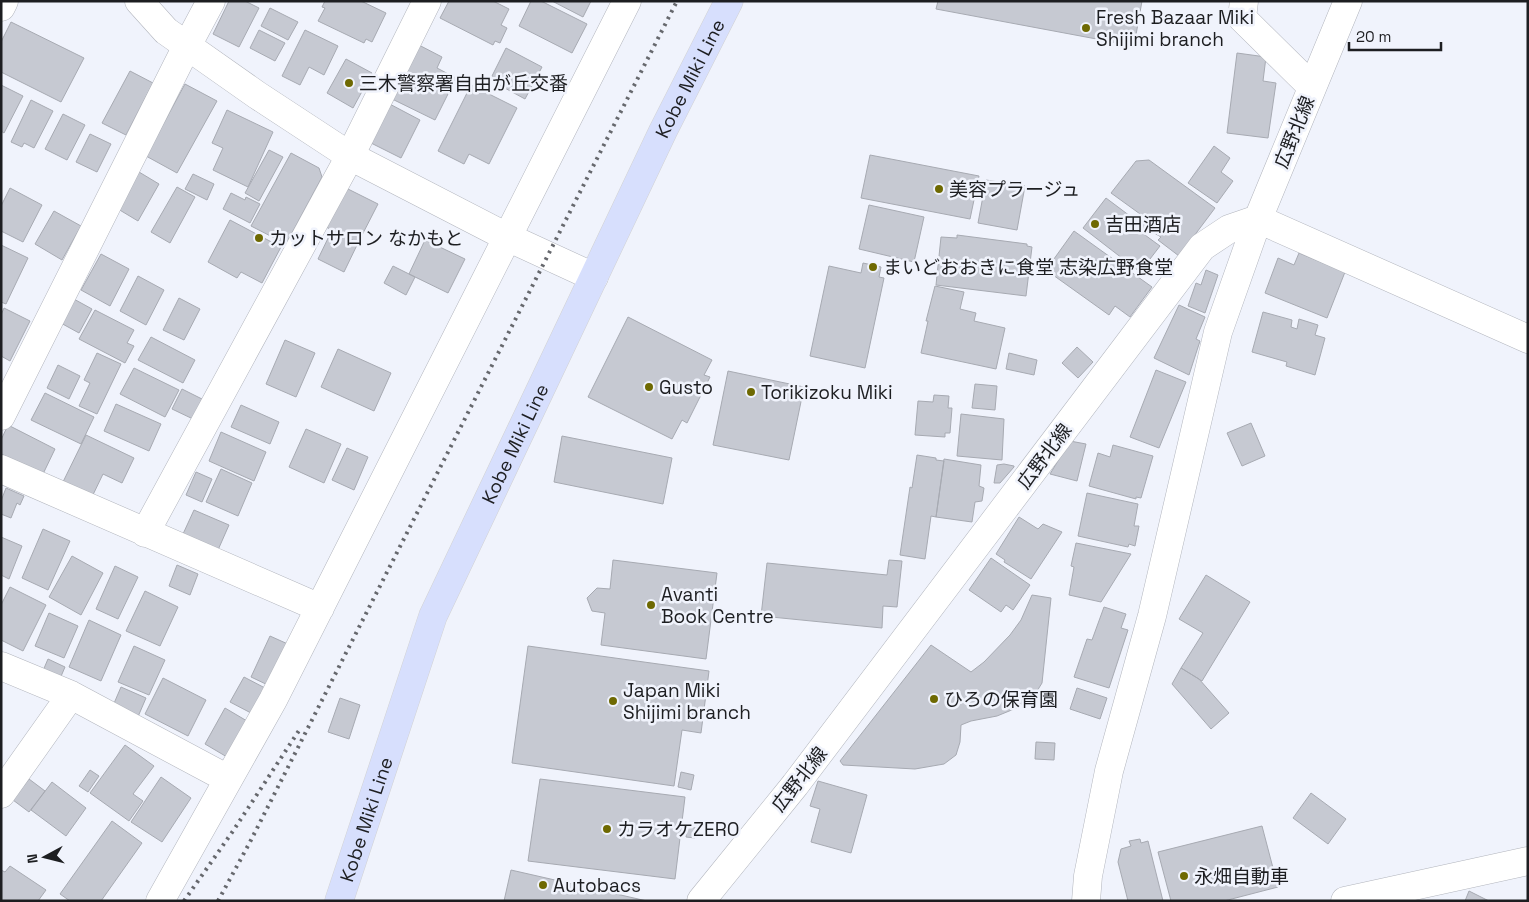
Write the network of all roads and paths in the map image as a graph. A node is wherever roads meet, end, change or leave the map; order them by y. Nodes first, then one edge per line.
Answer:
1 (4, 1) edge
2 (139, 1) edge
3 (211, 1) edge
4 (427, 1) edge
5 (627, 1) edge
6 (729, 1) edge
7 (1244, 1) edge
8 (1348, 1) edge
9 (1, 7) edge
10 (187, 46) junction
11 (1312, 87) junction
12 (350, 156) junction
13 (1258, 219) junction
14 (507, 237) junction
15 (594, 277) junction
16 (1528, 338) edge
17 (1, 416) edge
18 (1, 469) edge
19 (145, 533) junction
20 (320, 608) junction
21 (1, 666) edge
22 (71, 695) junction
23 (228, 779) junction
24 (1, 794) edge
25 (1528, 861) edge
26 (160, 901) edge
27 (339, 901) edge
28 (701, 901) edge
29 (1086, 901) edge
30 (1344, 901) edge

1 - 9 street
2 - 10 street
3 - 10 street
4 - 12 street
5 - 14 street
6 - 15 main road, Kobe Miki Line
7 - 11 street
8 - 11 street, 広野北線
10 - 12 street
10 - 17 street
11 - 13 street, 広野北線
12 - 14 street
12 - 19 street
13 - 16 street
13 - 28 street, 広野北線
13 - 29 street
14 - 15 street
14 - 20 street
15 - 27 main road, Kobe Miki Line
18 - 19 street
19 - 20 street
20 - 23 street
21 - 22 street
22 - 23 street
22 - 24 street
23 - 26 street
25 - 30 street

